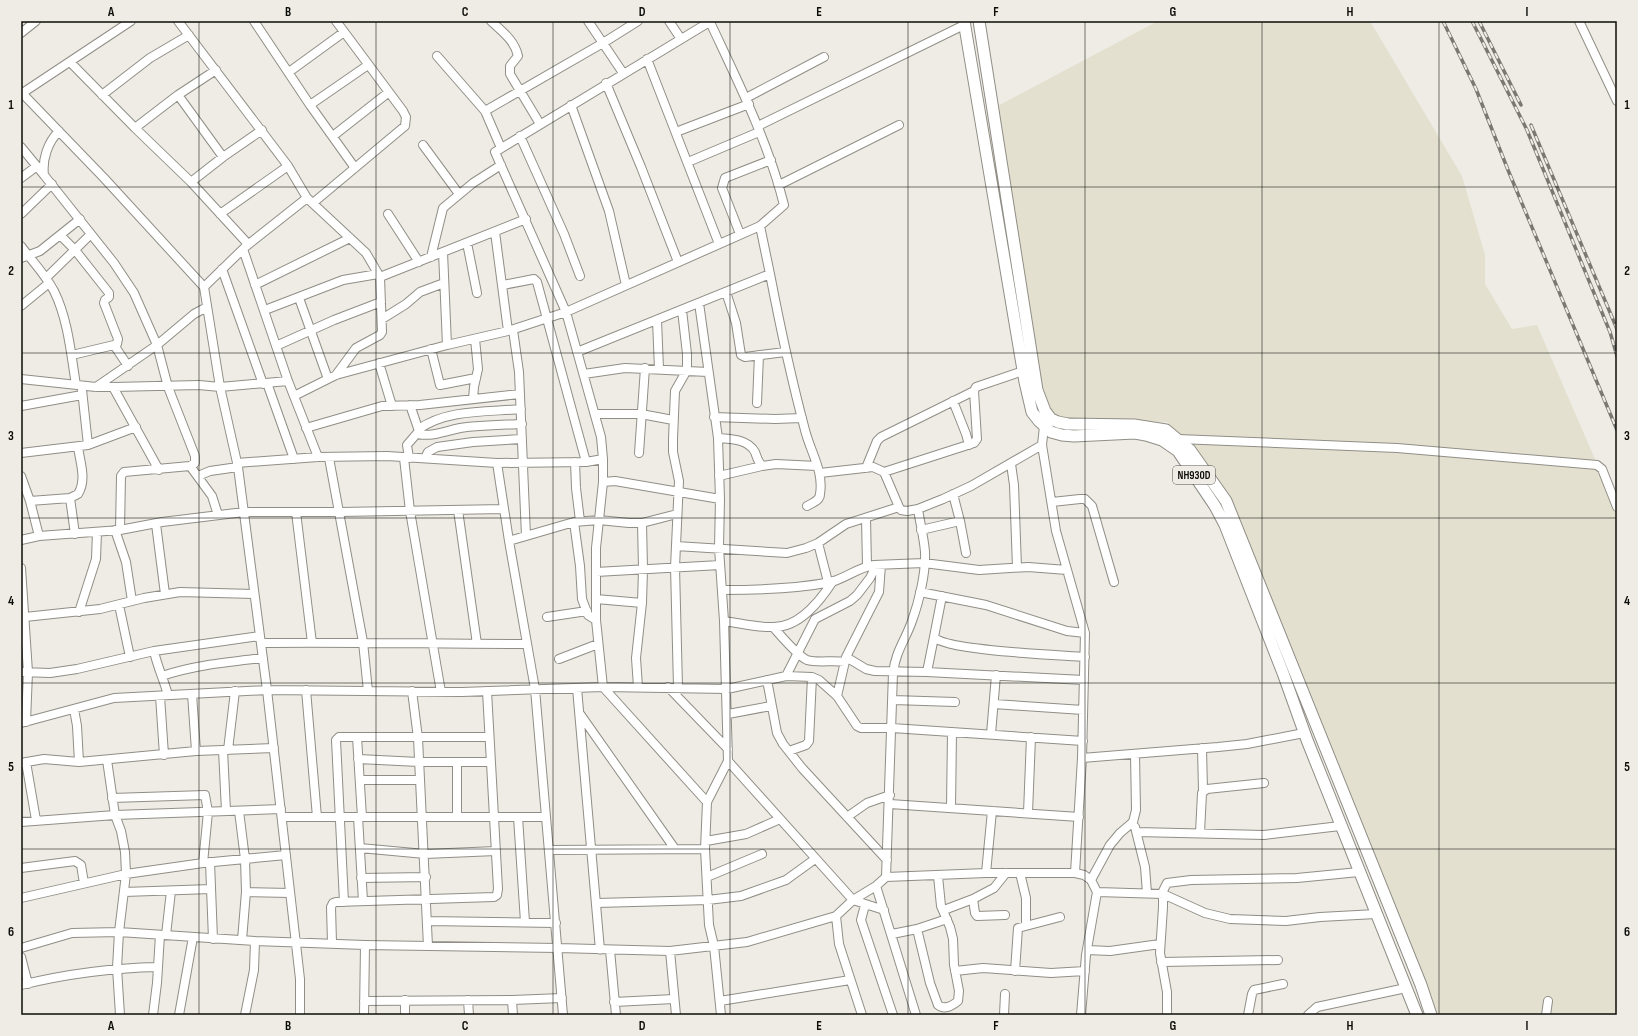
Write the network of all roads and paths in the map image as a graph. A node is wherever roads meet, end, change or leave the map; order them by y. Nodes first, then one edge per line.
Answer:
1 (34, 21) edge
2 (131, 21) edge
3 (178, 21) edge
4 (254, 21) edge
5 (336, 21) edge
6 (491, 21) edge
7 (588, 21) edge
8 (638, 21) edge
9 (669, 21) edge
10 (979, 21) edge
11 (1579, 21) edge
12 (710, 22) edge
13 (964, 23) edge
14 (121, 24) edge
15 (344, 32) junction
16 (21, 34) edge
17 (189, 35) junction
18 (681, 39) junction
19 (603, 43) junction
20 (437, 56) dead end
21 (824, 57) dead end
22 (648, 59) junction
23 (70, 62) junction
24 (368, 65) junction
25 (216, 70) junction
26 (289, 72) junction
27 (623, 73) junction
28 (606, 83) junction
29 (520, 91) junction
30 (389, 92) junction
31 (21, 93) edge
32 (102, 95) junction
33 (178, 95) junction
34 (748, 101) junction
35 (1617, 101) edge
36 (310, 105) junction
37 (571, 105) junction
38 (485, 111) junction
39 (540, 124) junction
40 (899, 125) dead end
41 (134, 128) junction
42 (758, 129) junction
43 (262, 130) junction
44 (59, 131) junction
45 (676, 132) junction
46 (332, 136) junction
47 (520, 136) junction
48 (423, 145) dead end
49 (21, 147) edge
50 (501, 148) junction
51 (223, 157) junction
52 (771, 160) junction
53 (688, 162) junction
54 (501, 165) junction
55 (37, 166) junction
56 (288, 166) junction
57 (355, 168) junction
58 (44, 175) junction
59 (21, 178) edge
60 (191, 182) junction
61 (52, 184) junction
62 (779, 184) junction
63 (459, 194) junction
64 (310, 201) junction
65 (21, 214) edge
66 (220, 214) junction
67 (388, 214) dead end
68 (80, 219) junction
69 (526, 219) junction
70 (760, 226) junction
71 (495, 232) junction
72 (92, 234) junction
73 (740, 234) junction
74 (61, 236) junction
75 (350, 238) junction
76 (467, 243) junction
77 (719, 244) junction
78 (21, 246) edge
79 (245, 246) junction
80 (75, 250) junction
81 (443, 252) junction
82 (25, 257) edge
83 (431, 257) junction
84 (419, 262) junction
85 (678, 262) junction
86 (222, 269) junction
87 (770, 274) junction
88 (379, 276) junction
89 (580, 276) dead end
90 (48, 281) junction
91 (444, 283) junction
92 (255, 285) junction
93 (502, 285) junction
94 (626, 285) junction
95 (204, 287) junction
96 (726, 292) junction
97 (477, 293) dead end
98 (299, 298) junction
99 (381, 302) junction
100 (699, 303) junction
101 (21, 306) edge
102 (207, 307) junction
103 (265, 310) junction
104 (682, 310) junction
105 (566, 312) junction
106 (546, 318) junction
107 (382, 319) junction
108 (657, 320) junction
109 (311, 330) junction
110 (510, 331) junction
111 (475, 339) junction
112 (114, 345) junction
113 (157, 345) junction
114 (447, 345) junction
115 (276, 346) junction
116 (431, 349) junction
117 (578, 352) junction
118 (785, 352) junction
119 (72, 355) junction
120 (760, 355) junction
121 (379, 363) junction
122 (128, 366) junction
123 (645, 368) junction
124 (659, 369) junction
125 (687, 370) junction
126 (1023, 370) junction
127 (708, 372) junction
128 (584, 374) junction
129 (336, 375) junction
130 (476, 378) junction
131 (328, 379) junction
132 (21, 380) edge
133 (288, 381) junction
134 (265, 383) junction
135 (78, 385) junction
136 (96, 387) junction
137 (113, 387) junction
138 (168, 387) junction
139 (220, 388) junction
140 (974, 391) junction
141 (520, 394) junction
142 (82, 395) junction
143 (294, 396) junction
144 (473, 399) junction
145 (953, 401) junction
146 (757, 402) dead end
147 (410, 405) junction
148 (21, 406) edge
149 (392, 406) junction
150 (522, 409) junction
151 (595, 414) junction
152 (641, 414) junction
153 (714, 417) junction
154 (802, 418) junction
155 (673, 420) junction
156 (1047, 423) junction
157 (522, 424) junction
158 (136, 427) junction
159 (306, 428) junction
160 (418, 431) junction
161 (718, 438) junction
162 (522, 439) junction
163 (1178, 439) junction
164 (88, 445) junction
165 (969, 445) junction
166 (1042, 445) junction
167 (78, 447) junction
168 (21, 453) edge
169 (639, 453) dead end
170 (318, 457) junction
171 (330, 458) junction
172 (406, 458) junction
173 (425, 458) junction
174 (294, 459) junction
175 (603, 459) junction
176 (575, 462) junction
177 (586, 462) junction
178 (497, 463) junction
179 (523, 463) junction
180 (1010, 464) junction
181 (237, 465) junction
182 (190, 466) junction
183 (762, 466) junction
184 (866, 468) junction
185 (818, 469) junction
186 (159, 470) junction
187 (884, 472) junction
188 (21, 476) edge
189 (198, 476) junction
190 (719, 476) junction
191 (603, 482) junction
192 (677, 492) junction
193 (953, 494) junction
194 (70, 498) junction
195 (720, 499) junction
196 (30, 501) junction
197 (1052, 502) junction
198 (807, 506) dead end
199 (1617, 506) edge
200 (899, 507) junction
201 (504, 509) junction
202 (918, 509) junction
203 (458, 510) junction
204 (410, 511) junction
205 (244, 512) junction
206 (296, 512) junction
207 (340, 512) junction
208 (677, 514) junction
209 (218, 515) junction
210 (866, 518) junction
211 (599, 520) junction
212 (577, 521) junction
213 (960, 521) junction
214 (642, 523) junction
215 (156, 524) junction
216 (118, 530) junction
217 (921, 530) junction
218 (97, 532) junction
219 (75, 534) junction
220 (39, 536) junction
221 (526, 536) junction
222 (21, 540) edge
223 (509, 541) junction
224 (818, 543) junction
225 (676, 546) junction
226 (719, 548) junction
227 (966, 553) dead end
228 (924, 563) junction
229 (720, 565) junction
230 (874, 565) junction
231 (675, 567) junction
232 (1017, 567) junction
233 (21, 568) edge
234 (643, 569) junction
235 (1067, 570) junction
236 (596, 572) junction
237 (831, 582) junction
238 (1114, 582) dead end
239 (22, 590) edge
240 (723, 590) junction
241 (920, 592) junction
242 (165, 594) junction
243 (254, 594) junction
244 (942, 596) junction
245 (596, 599) junction
246 (132, 601) junction
247 (642, 603) junction
248 (119, 605) junction
249 (586, 611) junction
250 (78, 612) junction
251 (24, 613) edge
252 (547, 617) dead end
253 (596, 620) junction
254 (724, 621) junction
255 (774, 628) junction
256 (1085, 633) junction
257 (934, 637) junction
258 (260, 640) junction
259 (363, 642) junction
260 (312, 643) junction
261 (433, 644) junction
262 (477, 644) junction
263 (527, 644) junction
264 (598, 644) junction
265 (154, 651) junction
266 (798, 652) junction
267 (1085, 656) junction
268 (130, 657) junction
269 (263, 658) junction
270 (559, 659) dead end
271 (845, 660) junction
272 (25, 672) edge
273 (893, 672) junction
274 (926, 672) junction
275 (996, 675) junction
276 (162, 676) junction
277 (786, 676) junction
278 (812, 677) junction
279 (766, 680) junction
280 (1084, 680) junction
281 (603, 687) junction
282 (638, 687) junction
283 (668, 687) junction
284 (678, 687) junction
285 (578, 688) junction
286 (535, 689) junction
287 (727, 689) junction
288 (267, 690) junction
289 (306, 690) junction
290 (235, 691) junction
291 (368, 691) junction
292 (487, 691) junction
293 (412, 692) junction
294 (441, 692) junction
295 (192, 694) junction
296 (164, 695) junction
297 (837, 696) junction
298 (892, 700) junction
299 (955, 702) dead end
300 (994, 704) junction
301 (771, 706) junction
302 (74, 709) junction
303 (1084, 710) junction
304 (580, 713) junction
305 (728, 714) junction
306 (23, 722) edge
307 (892, 728) junction
308 (952, 732) junction
309 (1304, 733) junction
310 (992, 734) junction
311 (489, 737) junction
312 (1031, 737) junction
313 (357, 738) junction
314 (418, 738) junction
315 (1083, 741) junction
316 (274, 748) junction
317 (1202, 748) junction
318 (728, 749) junction
319 (226, 750) junction
320 (196, 751) junction
321 (789, 751) junction
322 (1135, 754) junction
323 (164, 755) junction
324 (1082, 758) junction
325 (358, 759) junction
326 (107, 760) junction
327 (728, 760) junction
328 (79, 762) junction
329 (419, 762) junction
330 (457, 762) junction
331 (491, 762) junction
332 (24, 763) edge
333 (360, 780) junction
334 (420, 780) junction
335 (1264, 783) dead end
336 (1203, 791) junction
337 (890, 795) junction
338 (112, 798) junction
339 (706, 802) junction
340 (890, 804) junction
341 (951, 808) junction
342 (226, 811) junction
343 (239, 811) junction
344 (992, 811) junction
345 (208, 812) junction
346 (281, 813) junction
347 (1028, 813) junction
348 (115, 815) junction
349 (339, 817) junction
350 (360, 817) junction
351 (423, 817) junction
352 (457, 817) junction
353 (494, 817) junction
354 (518, 817) junction
355 (546, 817) junction
356 (848, 817) junction
357 (1079, 817) junction
358 (317, 818) junction
359 (780, 819) junction
360 (36, 820) junction
361 (21, 822) edge
362 (1133, 822) junction
363 (1340, 826) junction
364 (1137, 832) junction
365 (1200, 833) junction
366 (706, 845) junction
367 (360, 848) junction
368 (592, 849) junction
369 (675, 849) junction
370 (549, 850) junction
371 (496, 851) junction
372 (425, 854) junction
373 (762, 854) dead end
374 (286, 855) junction
375 (245, 859) junction
376 (815, 859) junction
377 (887, 860) junction
378 (207, 862) junction
379 (21, 868) edge
380 (1358, 872) junction
381 (986, 873) junction
382 (1006, 873) junction
383 (1020, 873) junction
384 (1075, 873) junction
385 (126, 874) junction
386 (938, 876) junction
387 (426, 877) junction
388 (707, 877) junction
389 (886, 877) junction
390 (361, 878) junction
391 (1091, 880) junction
392 (84, 883) junction
393 (876, 886) junction
394 (211, 889) junction
395 (171, 891) junction
396 (124, 892) junction
397 (246, 892) junction
398 (1096, 892) junction
399 (290, 893) junction
400 (1147, 893) junction
401 (1163, 894) junction
402 (21, 898) edge
403 (426, 899) junction
404 (973, 899) junction
405 (708, 900) junction
406 (853, 900) junction
407 (363, 901) junction
408 (344, 902) junction
409 (596, 903) junction
410 (865, 904) junction
411 (884, 910) junction
412 (944, 910) junction
413 (1376, 914) junction
414 (1005, 915) dead end
415 (836, 916) junction
416 (1060, 917) dead end
417 (947, 919) junction
418 (427, 921) junction
419 (525, 922) junction
420 (556, 922) junction
421 (1026, 925) junction
422 (917, 928) junction
423 (119, 932) junction
424 (892, 934) junction
425 (163, 935) junction
426 (193, 937) junction
427 (213, 938) junction
428 (242, 940) junction
429 (255, 941) junction
430 (296, 942) junction
431 (332, 944) junction
432 (1160, 944) junction
433 (365, 945) junction
434 (428, 946) junction
435 (714, 946) junction
436 (21, 948) edge
437 (558, 948) junction
438 (600, 950) junction
439 (610, 950) junction
440 (1087, 950) junction
441 (670, 951) junction
442 (21, 957) edge
443 (1278, 960) dead end
444 (1161, 962) junction
445 (158, 966) junction
446 (117, 968) junction
447 (1085, 970) junction
448 (955, 971) junction
449 (1015, 971) junction
450 (850, 980) junction
451 (25, 984) edge
452 (1283, 984) dead end
453 (1406, 988) junction
454 (1005, 994) dead end
455 (562, 998) junction
456 (674, 999) junction
457 (405, 1000) junction
458 (468, 1000) junction
459 (512, 1000) junction
460 (364, 1001) junction
461 (720, 1001) junction
462 (1548, 1001) dead end
463 (614, 1002) junction
464 (951, 1006) junction
465 (120, 1015) edge
466 (153, 1015) edge
467 (178, 1015) edge
468 (247, 1015) edge
469 (300, 1015) edge
470 (364, 1015) edge
471 (405, 1015) edge
472 (468, 1015) edge
473 (513, 1015) edge
474 (564, 1015) edge
475 (616, 1015) edge
476 (676, 1015) edge
477 (721, 1015) edge
478 (862, 1015) edge
479 (893, 1015) edge
480 (916, 1015) edge
481 (952, 1015) edge
482 (1004, 1015) edge
483 (1081, 1015) edge
484 (1167, 1015) edge
485 (1248, 1015) edge
486 (1308, 1015) edge
487 (1417, 1015) edge
488 (1431, 1015) edge
489 (1546, 1015) edge

1 - 16 street
2 - 14 street
3 - 17 street
4 - 26 street
5 - 15 street
6 - 29 street
7 - 19 street
8 - 19 street
9 - 18 street
10 - 156 highway
11 - 35 street
12 - 18 street
12 - 34 street
13 - 42 street
13 - 126 highway, NH930D
14 - 23 street
15 - 24 street
15 - 26 street
17 - 25 street
17 - 32 street
18 - 22 street
19 - 27 street
19 - 29 street
20 - 38 street
21 - 34 street
22 - 27 street
22 - 45 street
23 - 31 street
23 - 32 street
24 - 30 street
24 - 36 street
25 - 33 street
25 - 43 street
26 - 36 street
27 - 28 street
28 - 37 street
28 - 85 street
29 - 38 street
29 - 39 street
30 - 46 street
30 - 57 street
31 - 44 street
32 - 41 street
33 - 41 street
33 - 51 street
34 - 42 street
34 - 45 street
36 - 46 street
37 - 39 street
37 - 94 street
38 - 50 street
39 - 47 street
40 - 62 street
41 - 60 street
42 - 52 street
42 - 53 street
43 - 51 street
43 - 56 street
44 - 58 street
44 - 95 street
45 - 53 street
46 - 57 street
47 - 50 street
47 - 89 street
48 - 63 street
49 - 55 street
50 - 54 street
51 - 60 street
52 - 62 street
52 - 73 street
53 - 77 street
54 - 63 street
54 - 69 street
55 - 58 street
55 - 59 street
56 - 64 street
56 - 66 street
57 - 64 street
58 - 61 street
60 - 66 street
61 - 65 street
61 - 68 street
62 - 70 street
63 - 83 street
64 - 75 street
64 - 79 street
66 - 79 street
67 - 84 street
68 - 72 street
68 - 74 street
69 - 71 street
69 - 105 street
70 - 73 street
70 - 87 street
71 - 76 street
71 - 93 street
72 - 80 street
72 - 113 street
73 - 77 street
74 - 80 street
74 - 82 street
75 - 88 street
75 - 92 street
76 - 81 street
76 - 97 street
77 - 85 street
78 - 82 street
79 - 86 street
79 - 92 street
80 - 90 street
80 - 112 street
81 - 83 street
81 - 91 street
82 - 90 street
83 - 84 street
84 - 88 street
85 - 94 street
86 - 95 street
86 - 134 street
87 - 96 street
87 - 118 street
88 - 98 street
88 - 99 street
90 - 101 street
90 - 119 street
91 - 107 street
91 - 114 street
92 - 103 street
93 - 106 street
93 - 110 street
94 - 105 street
95 - 102 street
96 - 100 street
96 - 120 street
98 - 103 street
98 - 109 street
99 - 107 street
99 - 109 street
100 - 104 street
100 - 127 street
102 - 113 street
102 - 139 street
103 - 115 street
104 - 108 street
104 - 125 street
105 - 106 street
105 - 117 street
106 - 110 street
106 - 177 street
107 - 129 street
108 - 117 street
108 - 124 street
109 - 115 street
109 - 131 street
110 - 111 street
110 - 141 street
111 - 114 street
111 - 130 street
112 - 119 street
112 - 122 street
113 - 122 street
113 - 138 street
114 - 116 street
115 - 133 street
116 - 121 street
116 - 130 street
117 - 128 street
118 - 120 street
118 - 154 street
119 - 135 street
120 - 146 street
121 - 129 street
121 - 149 street
122 - 136 street
123 - 124 street
123 - 128 street
123 - 152 street
124 - 125 street
125 - 127 street
125 - 155 street
126 - 140 street
126 - 156 highway, NH930D
127 - 153 street
128 - 151 street
129 - 131 street
130 - 144 street
131 - 143 street
132 - 135 street
133 - 134 street
133 - 143 street
134 - 139 street
134 - 174 street
135 - 136 street
135 - 142 street
136 - 137 street
137 - 138 street
137 - 158 street
138 - 139 street
138 - 182 street
139 - 181 street
140 - 145 street
140 - 165 street
141 - 144 street
141 - 150 street
142 - 148 street
142 - 164 street
143 - 159 street
144 - 147 street
145 - 165 street
145 - 184 street
147 - 149 street
147 - 160 street
149 - 159 street
150 - 157 street
150 - 160 street
151 - 152 street
151 - 175 street
152 - 155 street
152 - 169 street
153 - 154 street
153 - 161 street
154 - 185 street
155 - 192 street
156 - 163 highway, NH930D
156 - 166 street
156 - 309 highway, NH930D
157 - 160 street
157 - 162 street
158 - 164 street
158 - 186 street
159 - 170 street
160 - 172 street
161 - 183 street
161 - 190 street
162 - 173 street
162 - 179 street
163 - 199 street
163 - 488 highway, NH930D
164 - 167 street
165 - 187 street
166 - 180 street
166 - 197 street
167 - 168 street
167 - 194 street
170 - 171 street
170 - 174 street
171 - 172 street
171 - 207 street
172 - 173 street
172 - 204 street
173 - 178 street
174 - 181 street
175 - 177 street
175 - 191 street
176 - 177 street
176 - 179 street
176 - 212 street
178 - 179 street
178 - 201 street
179 - 221 street
180 - 193 street
180 - 232 street
181 - 189 street
181 - 205 street
182 - 186 street
182 - 189 street
183 - 185 street
183 - 190 street
184 - 185 street
184 - 187 street
185 - 198 street
186 - 216 street
187 - 200 street
188 - 196 street
189 - 209 street
190 - 195 street
191 - 192 street
191 - 211 street
192 - 195 street
192 - 208 street
193 - 202 street
193 - 213 street
194 - 196 street
194 - 219 street
195 - 226 street
196 - 220 street
197 - 235 street
197 - 238 street
200 - 202 street
200 - 210 street
201 - 203 street
201 - 223 street
202 - 217 street
203 - 204 street
203 - 262 street
204 - 207 street
204 - 261 street
205 - 206 street
205 - 209 street
205 - 243 street
206 - 207 street
206 - 260 street
207 - 259 street
208 - 214 street
208 - 225 street
209 - 215 street
210 - 224 street
210 - 230 street
211 - 212 street
211 - 214 street
211 - 236 street
212 - 221 street
212 - 249 street
213 - 217 street
213 - 227 street
214 - 234 street
215 - 216 street
215 - 242 street
216 - 218 street
216 - 246 street
217 - 228 street
218 - 219 street
218 - 250 street
219 - 220 street
220 - 222 street
221 - 223 street
223 - 263 street
224 - 226 street
224 - 237 street
225 - 226 street
225 - 231 street
226 - 229 street
228 - 230 street
228 - 232 street
228 - 241 street
229 - 231 street
229 - 240 street
230 - 237 street
230 - 266 street
230 - 271 street
231 - 234 street
231 - 284 street
232 - 235 street
233 - 239 street
234 - 236 street
234 - 247 street
235 - 256 street
236 - 245 street
237 - 240 street
237 - 255 street
239 - 251 street
240 - 254 street
241 - 244 street
241 - 273 street
242 - 243 street
242 - 246 street
243 - 258 street
244 - 256 street
244 - 257 street
245 - 247 street
245 - 253 street
246 - 248 street
247 - 282 street
248 - 250 street
248 - 268 street
249 - 252 street
249 - 253 street
250 - 251 street
251 - 272 street
253 - 264 street
254 - 255 street
254 - 287 street
255 - 266 street
256 - 267 street
257 - 267 street
257 - 274 street
258 - 260 street
258 - 265 street
258 - 269 street
259 - 260 street
259 - 261 street
259 - 291 street
261 - 262 street
261 - 294 street
262 - 263 street
263 - 286 street
264 - 270 street
264 - 281 street
265 - 268 street
265 - 276 street
266 - 271 street
266 - 277 street
267 - 280 street
268 - 272 street
269 - 276 street
269 - 288 street
271 - 273 street
271 - 297 street
272 - 306 street
273 - 274 street
273 - 298 street
274 - 275 street
275 - 280 street
275 - 300 street
276 - 296 street
277 - 278 street
277 - 279 street
278 - 297 street
278 - 321 street
279 - 287 street
279 - 301 street
280 - 303 street
281 - 282 street
281 - 285 street
281 - 339 street
282 - 283 street
283 - 284 street
283 - 318 street
284 - 287 street
285 - 286 street
285 - 304 street
286 - 292 street
286 - 355 street
287 - 305 street
288 - 289 street
288 - 290 street
288 - 316 street
289 - 291 street
289 - 358 street
290 - 295 street
290 - 319 street
291 - 293 street
292 - 294 street
292 - 311 street
293 - 294 street
293 - 314 street
295 - 296 street
295 - 320 street
296 - 302 street
296 - 323 street
297 - 307 street
298 - 299 street
298 - 307 street
300 - 303 street
300 - 310 street
301 - 305 street
301 - 321 street
302 - 306 street
302 - 328 street
303 - 315 street
304 - 368 street
304 - 369 street
305 - 318 street
307 - 308 street
307 - 337 street
308 - 310 street
308 - 341 street
309 - 317 street
309 - 363 highway, NH930D
310 - 312 street
311 - 314 street
311 - 331 street
312 - 315 street
312 - 347 street
313 - 314 street
313 - 325 street
313 - 349 street
314 - 329 street
315 - 324 street
316 - 319 street
316 - 346 street
317 - 322 street
317 - 336 street
318 - 327 street
319 - 320 street
319 - 342 street
320 - 323 street
321 - 356 street
322 - 324 street
322 - 362 street
323 - 326 street
324 - 357 street
325 - 329 street
325 - 333 street
326 - 328 street
326 - 338 street
327 - 339 street
327 - 359 street
328 - 332 street
329 - 330 street
329 - 334 street
330 - 331 street
330 - 352 street
331 - 353 street
332 - 360 street
333 - 334 street
333 - 350 street
334 - 351 street
335 - 336 street
336 - 365 street
337 - 340 street
337 - 356 street
338 - 345 street
338 - 348 street
339 - 366 street
340 - 341 street
340 - 377 street
341 - 344 street
342 - 343 street
342 - 345 street
343 - 346 street
343 - 375 street
344 - 347 street
344 - 381 street
345 - 348 street
345 - 378 street
346 - 358 street
346 - 374 street
347 - 357 street
348 - 360 street
348 - 385 street
349 - 350 street
349 - 358 street
349 - 408 street
350 - 351 street
350 - 367 street
351 - 352 street
351 - 372 street
352 - 353 street
353 - 354 street
353 - 371 street
354 - 355 street
354 - 419 street
355 - 370 street
356 - 377 street
357 - 384 street
359 - 366 street
359 - 376 street
360 - 361 street
362 - 364 street
362 - 391 street
363 - 365 street
363 - 380 highway, NH930D
364 - 365 street
364 - 400 street
366 - 369 street
366 - 388 street
367 - 372 street
367 - 390 street
368 - 369 street
368 - 370 street
368 - 409 street
370 - 420 street
371 - 372 street
371 - 403 street
372 - 387 street
373 - 388 street
374 - 375 street
374 - 399 street
375 - 378 street
375 - 397 street
376 - 405 street
376 - 406 street
377 - 389 street
378 - 385 street
378 - 394 street
379 - 392 street
380 - 401 street
380 - 413 highway, NH930D
381 - 382 street
381 - 386 street
382 - 383 street
382 - 404 street
383 - 384 street
383 - 421 street
384 - 391 street
385 - 392 street
385 - 396 street
386 - 389 street
386 - 412 street
387 - 390 street
387 - 403 street
388 - 405 street
389 - 393 street
390 - 407 street
391 - 398 street
392 - 402 street
393 - 406 street
393 - 411 street
394 - 395 street
394 - 427 street
395 - 396 street
395 - 425 street
396 - 423 street
397 - 399 street
397 - 428 street
398 - 400 street
398 - 440 street
399 - 430 street
400 - 401 street
401 - 413 street
401 - 432 street
403 - 407 street
403 - 418 street
404 - 412 street
404 - 414 street
405 - 409 street
405 - 435 street
406 - 410 street
406 - 415 street
407 - 408 street
408 - 431 street
409 - 438 street
410 - 411 street
410 - 479 street
411 - 424 street
412 - 417 street
413 - 453 highway, NH930D
415 - 435 street
415 - 450 street
416 - 421 street
417 - 422 street
417 - 448 street
418 - 419 street
418 - 434 street
419 - 420 street
420 - 437 street
421 - 449 street
422 - 424 street
422 - 464 street
423 - 425 street
423 - 436 street
423 - 446 street
424 - 480 street
425 - 426 street
425 - 445 street
426 - 427 street
426 - 467 street
427 - 428 street
428 - 429 street
429 - 430 street
429 - 468 street
430 - 431 street
430 - 469 street
431 - 433 street
432 - 440 street
432 - 444 street
433 - 434 street
433 - 460 street
434 - 437 street
435 - 441 street
435 - 461 street
437 - 438 street
437 - 455 street
438 - 439 street
439 - 441 street
439 - 463 street
440 - 447 street
441 - 456 street
442 - 451 street
443 - 444 street
444 - 484 street
445 - 446 street
445 - 466 street
446 - 451 street
446 - 465 street
447 - 449 street
447 - 483 street
448 - 449 street
448 - 464 street
450 - 461 street
450 - 478 street
452 - 485 street
453 - 486 street
453 - 487 highway, NH930D
454 - 482 street
455 - 459 street
455 - 474 street
456 - 463 street
456 - 476 street
457 - 458 street
457 - 460 street
457 - 471 street
458 - 459 street
458 - 472 street
459 - 473 street
460 - 470 street
461 - 477 street
462 - 489 street
463 - 475 street
464 - 481 street

